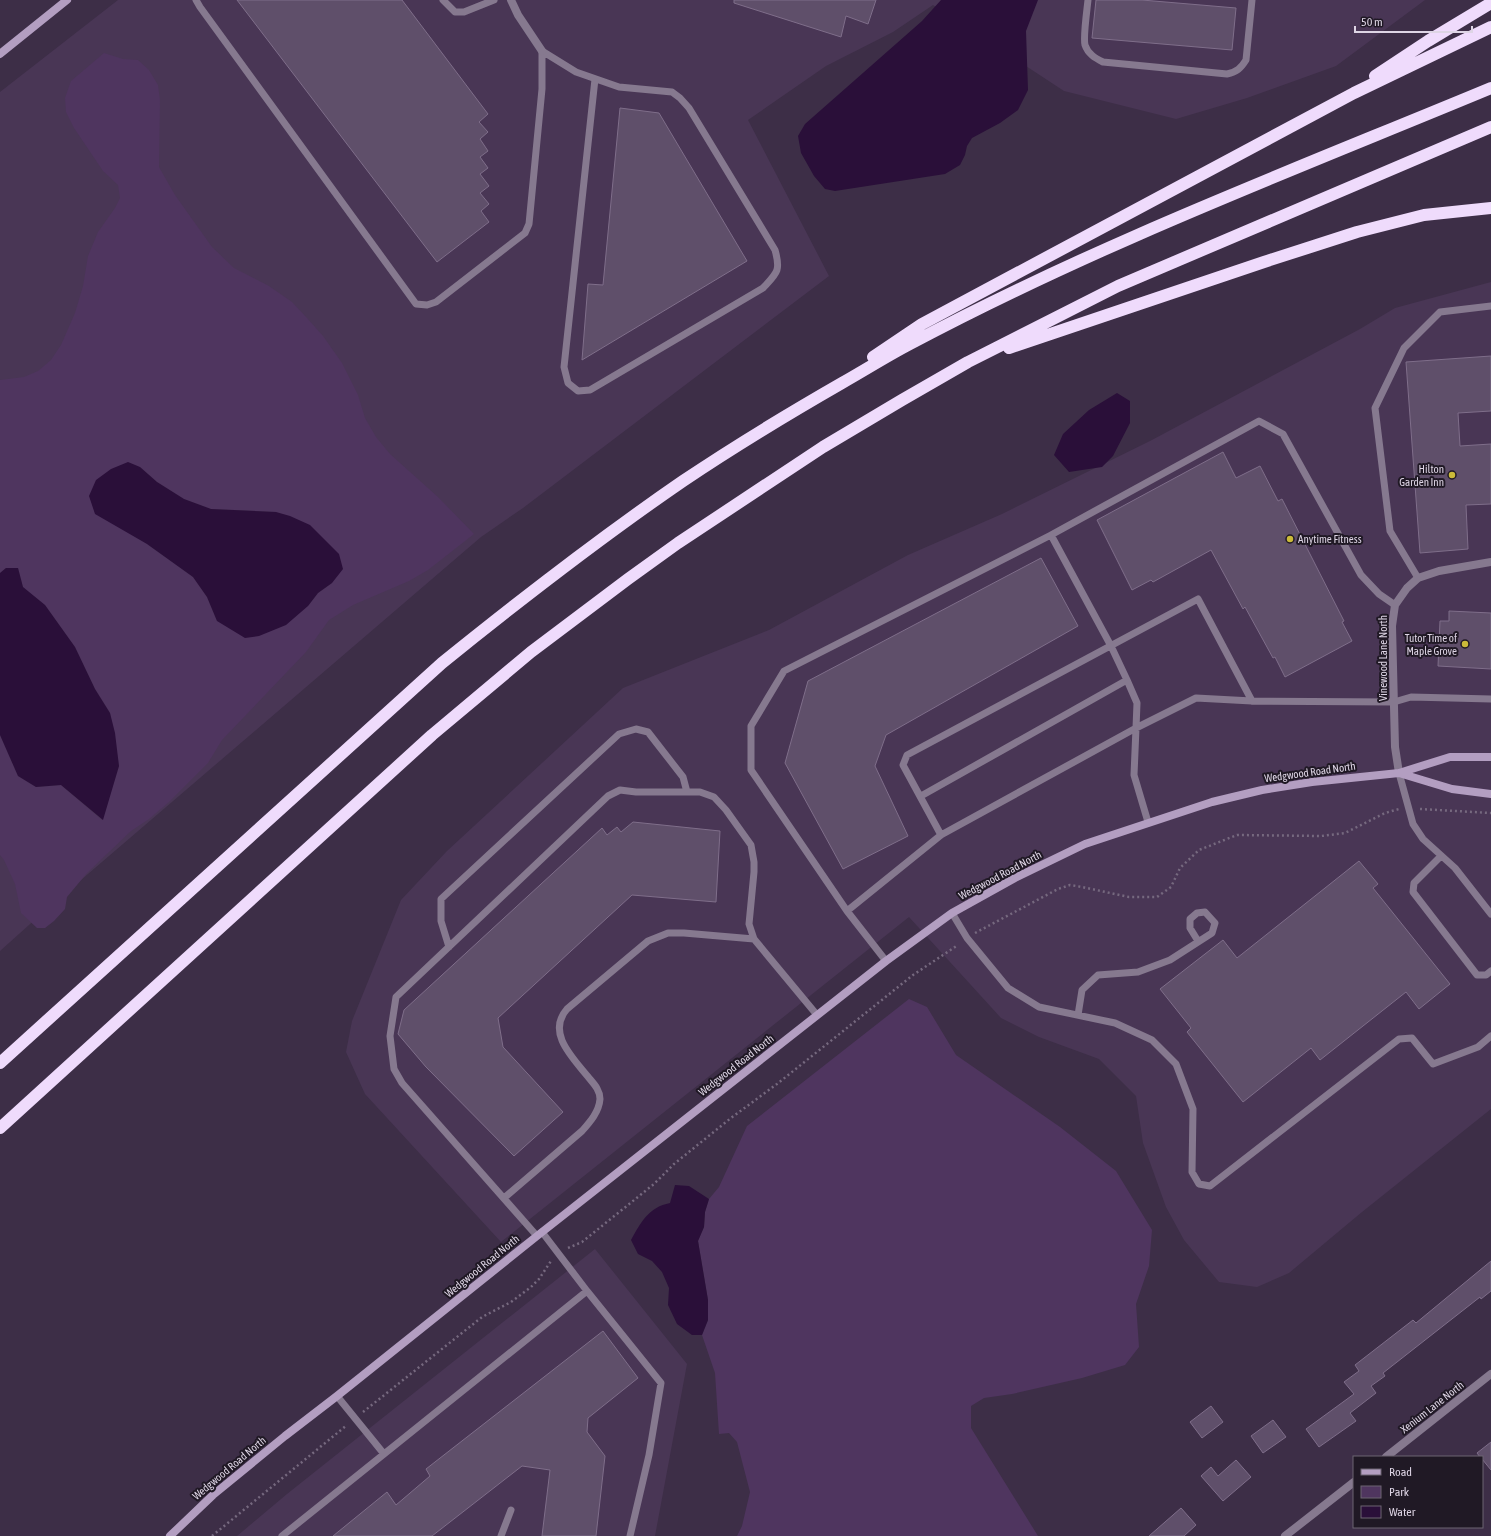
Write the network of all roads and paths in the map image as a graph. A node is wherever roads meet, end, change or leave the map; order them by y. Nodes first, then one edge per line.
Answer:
1 (67, 0) edge
2 (196, 0) edge
3 (443, 0) edge
4 (494, 0) edge
5 (512, 0) edge
6 (1088, 0) edge
7 (1252, 0) edge
8 (1491, 4) edge
9 (1491, 27) edge
10 (542, 51) junction
11 (0, 54) edge
12 (595, 79) junction
13 (1491, 88) edge
14 (1354, 93) junction
15 (1491, 127) edge
16 (1491, 208) edge
17 (1491, 306) edge
18 (968, 362) junction
19 (767, 428) junction
20 (1051, 535) junction
21 (1491, 562) edge
22 (1418, 578) junction
23 (1395, 605) junction
24 (1111, 646) junction
25 (1127, 680) junction
26 (1491, 700) edge
27 (1252, 701) junction
28 (1394, 702) junction
29 (1136, 728) junction
30 (1491, 757) edge
31 (1399, 773) junction
32 (687, 792) junction
33 (1491, 794) edge
34 (921, 796) junction
35 (1410, 809) junction
36 (1491, 813) edge
37 (1148, 822) junction
38 (941, 835) junction
39 (1441, 856) junction
40 (847, 911) junction
41 (952, 913) junction
42 (1491, 914) edge
43 (754, 938) junction
44 (967, 938) junction
45 (1198, 941) dead end
46 (449, 947) junction
47 (886, 960) junction
48 (1491, 971) edge
49 (817, 1015) junction
50 (1078, 1015) junction
51 (1491, 1036) edge
52 (0, 1063) edge
53 (0, 1128) edge
54 (504, 1198) junction
55 (540, 1234) junction
56 (559, 1254) junction
57 (587, 1291) junction
58 (1491, 1374) edge
59 (337, 1396) junction
60 (355, 1419) junction
61 (384, 1454) junction
62 (1387, 1456) edge
63 (1353, 1483) edge
64 (511, 1510) dead end
65 (170, 1536) edge
66 (212, 1536) edge
67 (282, 1536) edge
68 (500, 1536) edge
69 (630, 1536) edge
70 (1285, 1536) edge

1 - 11 street
2 - 10 lane
3 - 4 lane
5 - 10 street
6 - 7 lane
8 - 14 highway
9 - 14 highway
10 - 12 lane
12 - 12 lane
13 - 19 highway
14 - 19 highway
15 - 18 highway
16 - 18 highway
17 - 22 lane
18 - 53 highway
19 - 52 highway
20 - 23 lane
20 - 24 lane
20 - 40 lane
21 - 22 street, Vinewood Lane North
22 - 23 street, Vinewood Lane North
23 - 28 street, Vinewood Lane North
24 - 25 lane
24 - 27 lane
24 - 34 lane
25 - 29 lane
25 - 34 lane
26 - 28 lane
27 - 28 lane
27 - 29 lane
28 - 31 street, Vinewood Lane North
29 - 37 lane
29 - 38 lane
30 - 31 street, Wedgwood Road North
31 - 33 street, Wedgwood Road North
31 - 35 lane
31 - 37 street, Wedgwood Road North
32 - 43 lane
32 - 46 lane
32 - 46 lane
34 - 38 lane
35 - 36 path
35 - 39 lane
35 - 44 path
37 - 41 street, Wedgwood Road North
38 - 40 lane
39 - 42 lane
39 - 48 lane
40 - 47 lane
41 - 44 lane
41 - 47 street, Wedgwood Road North
43 - 49 lane
43 - 54 lane
44 - 50 lane
44 - 56 path
45 - 50 lane
46 - 54 lane
47 - 49 street, Wedgwood Road North
49 - 55 street, Wedgwood Road North
50 - 51 lane
54 - 55 lane
55 - 56 lane
55 - 59 street, Wedgwood Road North
56 - 57 lane
56 - 60 path
57 - 61 lane
57 - 69 lane
58 - 62 street, Xenium Lane North
59 - 60 lane
59 - 65 street, Wedgwood Road North
60 - 61 lane
60 - 66 path
61 - 67 lane
63 - 70 street
64 - 68 lane

